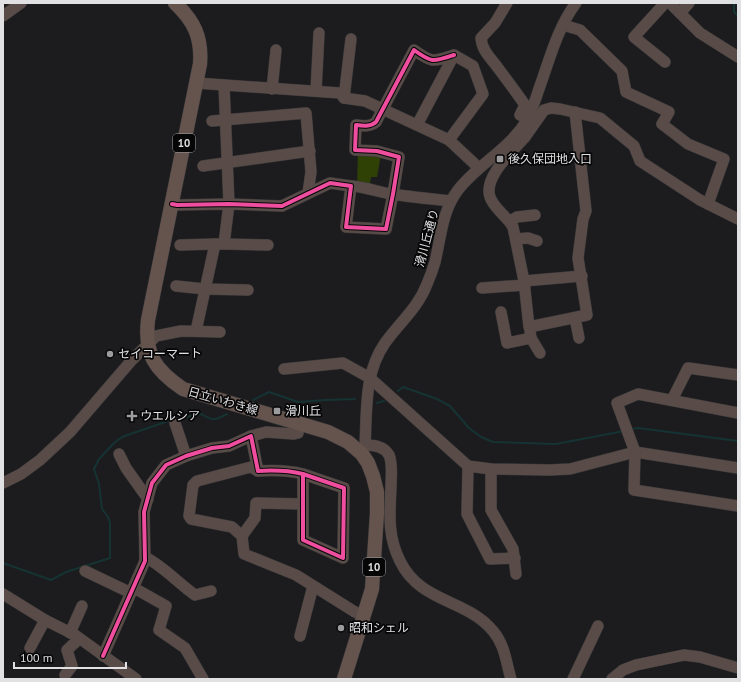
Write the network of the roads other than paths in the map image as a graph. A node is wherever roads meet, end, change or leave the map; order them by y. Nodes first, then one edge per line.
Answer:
1 (21, 3) edge
2 (175, 3) edge
3 (507, 3) edge
4 (665, 3) edge
5 (670, 3) edge
6 (689, 3) edge
7 (571, 5) edge
8 (680, 13) junction
9 (3, 16) edge
10 (563, 25) junction
11 (320, 33) dead end
12 (350, 39) dead end
13 (276, 50) dead end
14 (454, 55) junction
15 (738, 57) edge
16 (665, 62) dead end
17 (196, 83) junction
18 (224, 86) junction
19 (272, 88) junction
20 (316, 91) junction
21 (344, 98) junction
22 (383, 109) junction
23 (575, 112) junction
24 (528, 118) junction
25 (226, 120) junction
26 (212, 121) dead end
27 (417, 126) junction
28 (522, 135) junction
29 (449, 140) junction
30 (310, 151) junction
31 (228, 164) junction
32 (203, 166) dead end
33 (479, 168) junction
34 (351, 186) junction
35 (308, 193) junction
36 (394, 194) junction
37 (451, 201) junction
38 (172, 204) junction
39 (230, 204) junction
40 (708, 204) junction
41 (535, 215) dead end
42 (738, 219) edge
43 (510, 221) junction
44 (516, 239) junction
45 (537, 241) dead end
46 (220, 244) junction
47 (180, 245) dead end
48 (268, 245) dead end
49 (582, 276) junction
50 (524, 283) junction
51 (176, 286) dead end
52 (482, 288) dead end
53 (205, 289) junction
54 (248, 290) dead end
55 (501, 312) dead end
56 (574, 318) junction
57 (196, 331) junction
58 (220, 332) dead end
59 (530, 333) junction
60 (579, 338) dead end
61 (147, 345) junction
62 (540, 353) dead end
63 (284, 369) dead end
64 (738, 375) edge
65 (370, 378) junction
66 (672, 400) junction
67 (738, 413) edge
68 (175, 423) dead end
69 (300, 424) junction
70 (251, 436) junction
71 (363, 449) junction
72 (635, 452) junction
73 (119, 454) dead end
74 (186, 456) junction
75 (468, 466) junction
76 (738, 468) edge
77 (491, 469) junction
78 (258, 472) junction
79 (303, 474) junction
80 (3, 483) edge
81 (148, 499) junction
82 (303, 504) junction
83 (738, 506) edge
84 (242, 536) junction
85 (145, 557) junction
86 (514, 558) junction
87 (85, 571) dead end
88 (516, 574) dead end
89 (313, 586) junction
90 (132, 590) junction
91 (212, 591) dead end
92 (4, 598) edge
93 (82, 606) dead end
94 (364, 615) junction
95 (44, 620) junction
96 (598, 626) dead end
97 (74, 636) junction
98 (300, 636) dead end
99 (30, 648) dead end
100 (103, 656) junction
101 (738, 668) edge
102 (65, 676) dead end
103 (136, 679) edge
104 (203, 679) edge
105 (344, 679) edge
106 (511, 679) edge
107 (573, 679) edge
108 (612, 679) edge

1 - 9 street
2 - 17 main road, 日立いわき線 / 10
3 - 24 street
4 - 16 street
5 - 8 street
6 - 8 street
7 - 10 street, 滑川丘通り
8 - 15 street
10 - 24 street, 滑川丘通り
10 - 40 street
11 - 20 street
12 - 21 street
13 - 19 street
14 - 22 street
14 - 27 street
14 - 29 street
17 - 18 street
17 - 38 main road, 日立いわき線 / 10
18 - 19 street
18 - 25 street
19 - 20 street
20 - 21 street
21 - 22 street
22 - 27 street
22 - 36 street
23 - 28 street
23 - 40 street
23 - 49 street
24 - 28 street, 滑川丘通り
25 - 26 street
25 - 30 street
25 - 31 street
27 - 29 street
28 - 33 street, 滑川丘通り
28 - 43 street
29 - 33 street
30 - 31 street
30 - 35 street
31 - 32 street
31 - 39 street
33 - 37 street, 滑川丘通り
34 - 35 street
34 - 36 street
34 - 36 street
35 - 39 street
36 - 37 street
37 - 65 street, 滑川丘通り
38 - 39 street
38 - 61 main road, 日立いわき線 / 10
39 - 46 street
40 - 42 street
41 - 43 street
43 - 44 street
44 - 45 street
44 - 50 street
46 - 47 street
46 - 48 street
46 - 53 street
49 - 50 street
49 - 56 street
50 - 52 street
50 - 59 street
51 - 53 street
53 - 54 street
53 - 57 street
55 - 59 street
56 - 59 street
56 - 60 street
57 - 58 street
57 - 61 street
59 - 62 street
61 - 69 main road, 日立いわき線 / 10
61 - 80 street
63 - 65 street
64 - 66 street
65 - 71 street, 滑川丘通り
65 - 75 street
66 - 67 street
66 - 72 street
68 - 74 street
69 - 70 street
69 - 71 main road, 日立いわき線 / 10
70 - 74 street
70 - 78 street
71 - 94 main road, 日立いわき線 / 10
71 - 106 street
72 - 76 street
72 - 77 street
72 - 83 street
73 - 81 street
74 - 81 street
75 - 77 street
75 - 86 street
77 - 86 street
78 - 79 street
78 - 84 street
79 - 82 street
79 - 82 street
81 - 85 street
82 - 84 street
84 - 89 street
85 - 90 street
85 - 91 street
86 - 88 street
87 - 90 street
89 - 94 street
89 - 98 street
90 - 100 street
90 - 104 street
92 - 95 street
93 - 97 street
94 - 105 main road, 日立いわき線 / 10
95 - 97 street
95 - 99 street
96 - 107 street
97 - 100 street
97 - 102 street
100 - 103 street
101 - 108 street

